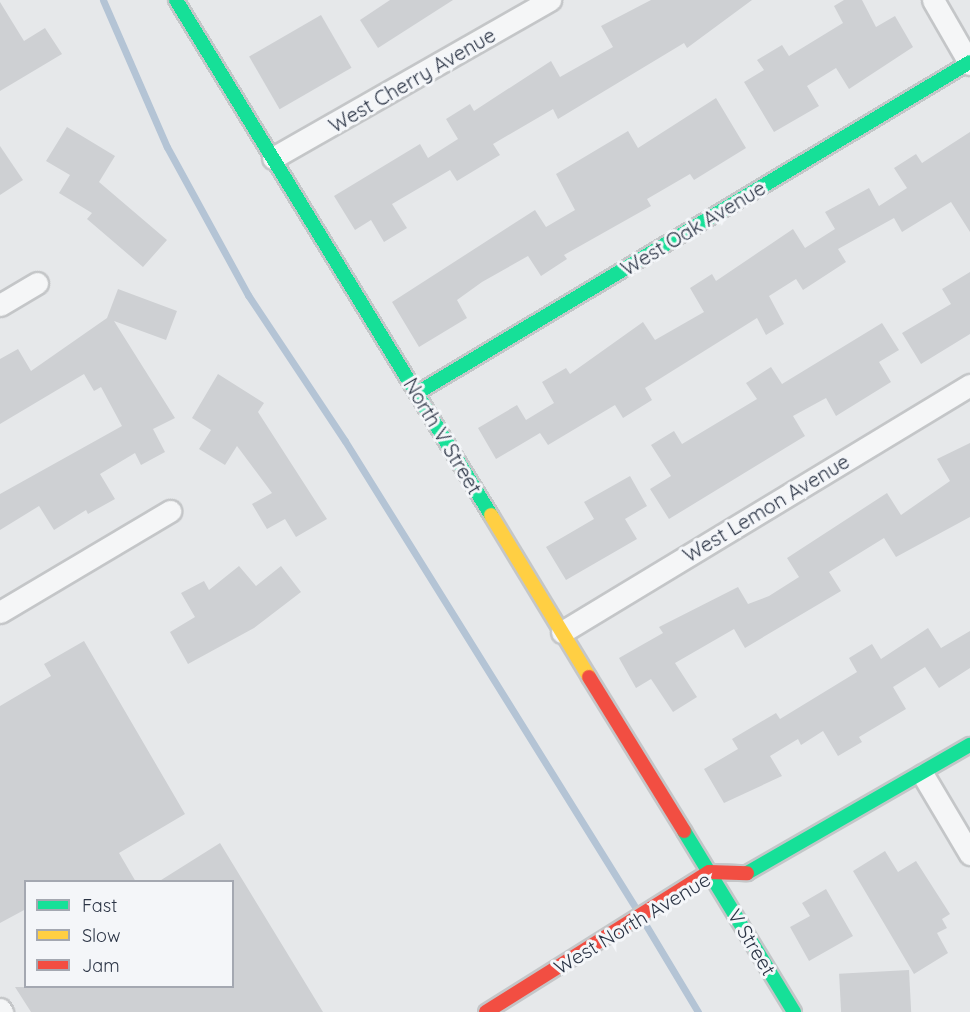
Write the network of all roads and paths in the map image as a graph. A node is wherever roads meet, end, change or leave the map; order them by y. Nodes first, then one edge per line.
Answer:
1 (176, 0) edge
2 (550, 0) edge
3 (933, 0) edge
4 (970, 62) edge
5 (273, 158) junction
6 (37, 283) dead end
7 (0, 305) edge
8 (970, 385) edge
9 (417, 393) junction
10 (170, 511) dead end
11 (0, 612) edge
12 (562, 632) junction
13 (970, 745) edge
14 (922, 775) junction
15 (970, 854) edge
16 (709, 872) junction
17 (486, 1012) edge
18 (794, 1012) edge

1 - 5 street, North V Street
2 - 5 street, West Cherry Avenue
3 - 4 street
4 - 9 street, West Oak Avenue
5 - 9 street, North V Street
6 - 7 street
8 - 12 street, West Lemon Avenue
9 - 12 street, North V Street
10 - 11 street
12 - 16 street, North V Street
13 - 14 street, West North Avenue
14 - 15 street
14 - 16 street, West North Avenue
16 - 17 street, West North Avenue
16 - 18 street, V Street

